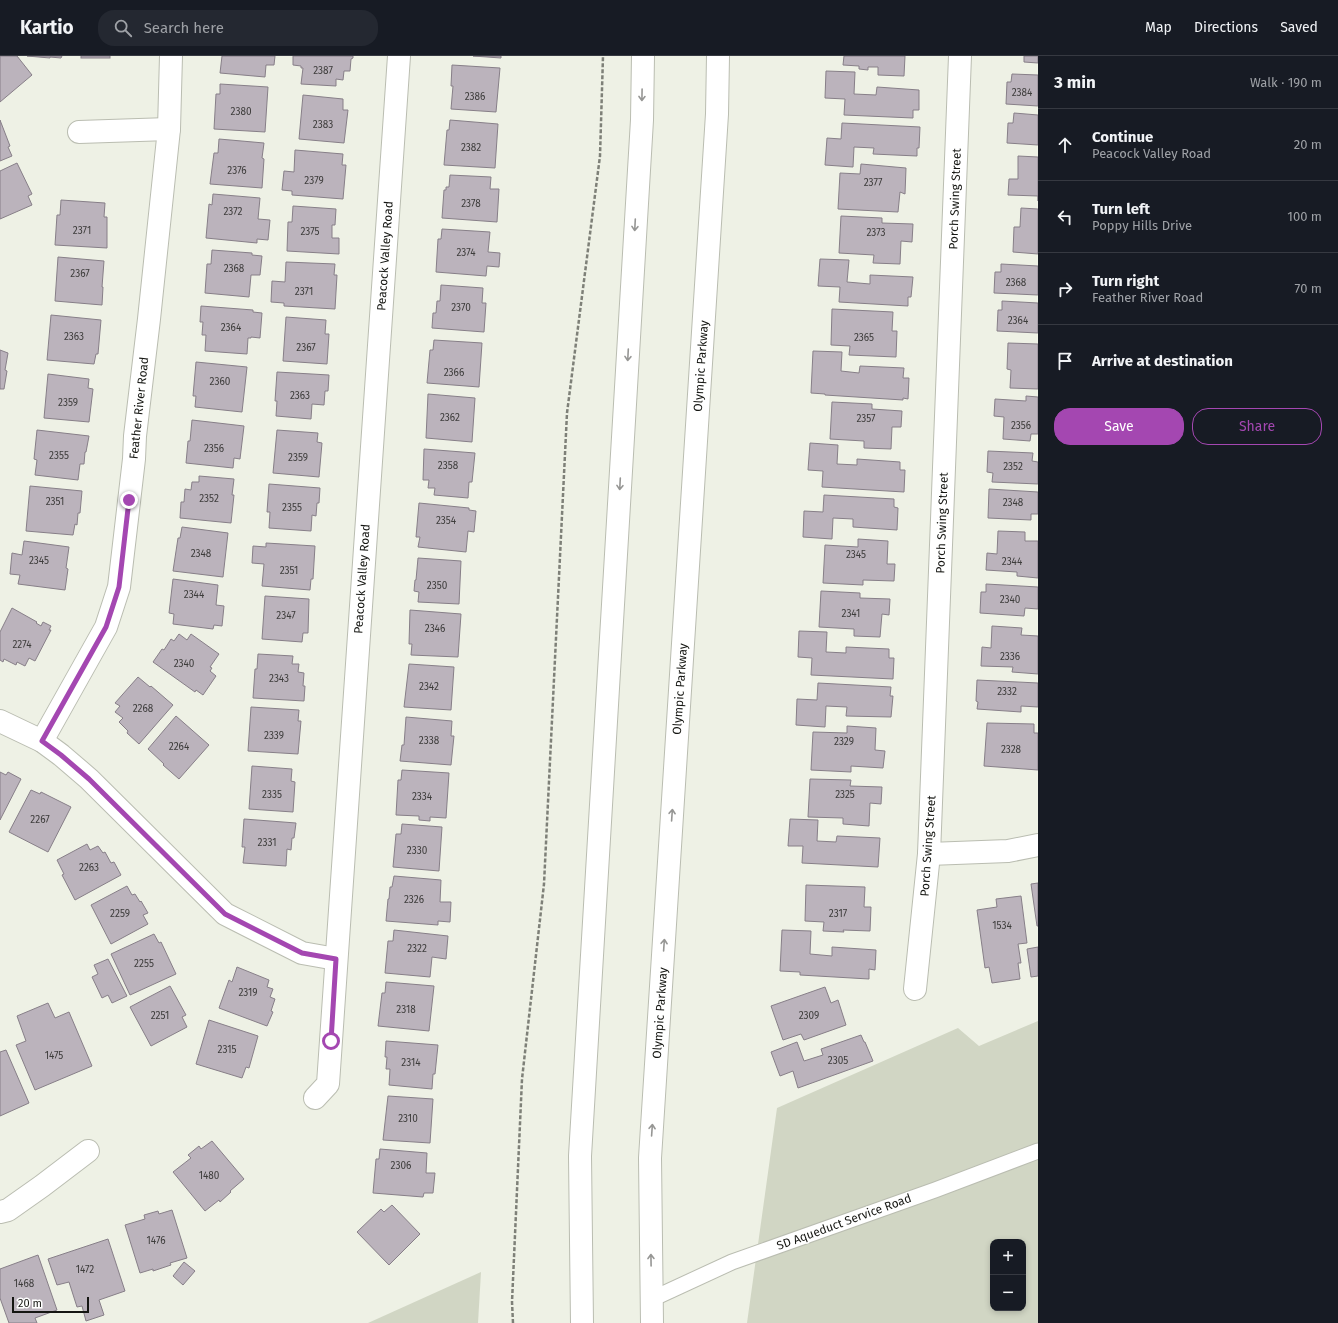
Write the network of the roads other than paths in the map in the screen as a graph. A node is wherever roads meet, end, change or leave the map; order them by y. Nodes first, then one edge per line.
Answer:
1 (171, 56) edge
2 (399, 56) edge
3 (642, 56) edge
4 (718, 56) edge
5 (960, 56) edge
6 (169, 129) junction
7 (79, 132) dead end
8 (0, 721) edge
9 (42, 741) junction
10 (1038, 845) edge
11 (929, 854) junction
12 (336, 959) junction
13 (915, 989) dead end
14 (315, 1098) dead end
15 (1038, 1150) edge
16 (88, 1151) dead end
17 (0, 1212) edge
18 (652, 1299) junction
19 (582, 1323) edge
20 (652, 1323) edge

1 - 6 street, Feather River Road
2 - 12 street, Peacock Valley Road
3 -> 19 street
18 -> 4 street, Olympic Parkway
5 - 11 street, Porch Swing Street
6 - 7 street
6 - 9 street, Feather River Road
8 - 9 street
9 - 12 street
10 - 11 street
11 - 13 street, Porch Swing Street
12 - 14 street, Peacock Valley Road
15 - 18 lane, SD Aqueduct Service Road
16 - 17 street
18 - 20 street, Olympic Parkway

